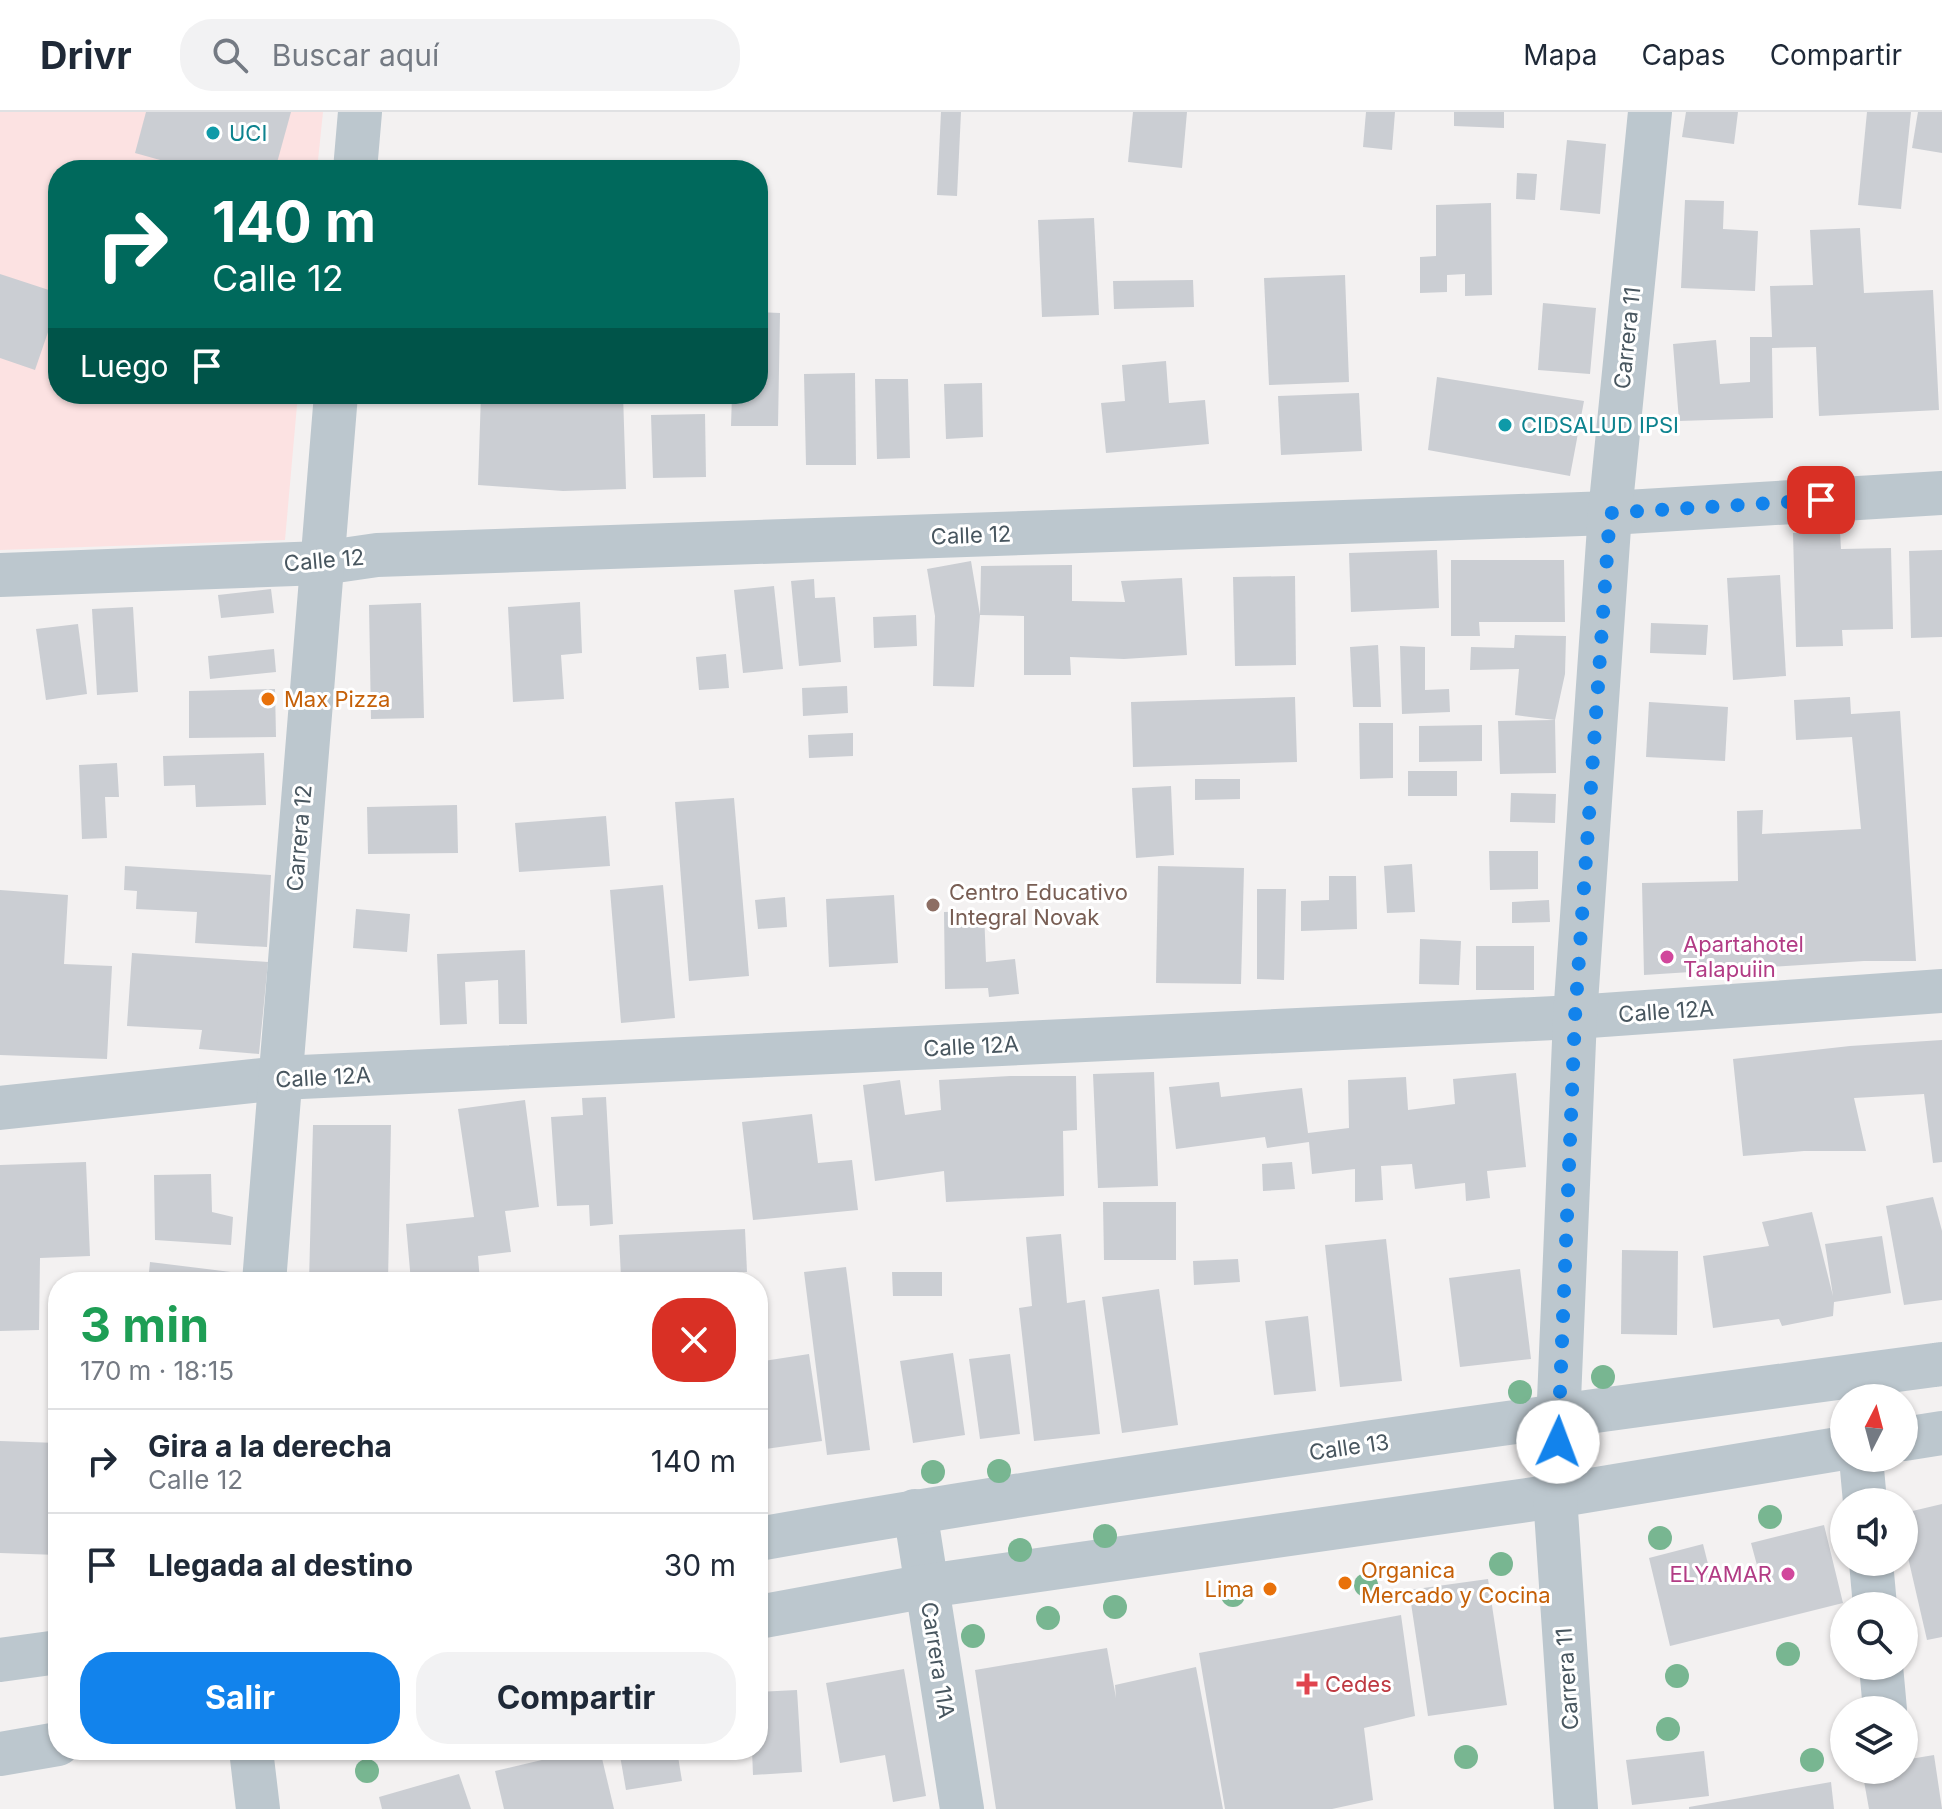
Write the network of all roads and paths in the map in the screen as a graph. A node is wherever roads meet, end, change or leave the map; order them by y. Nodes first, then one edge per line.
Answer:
1 (360, 112) edge
2 (1650, 112) edge
3 (356, 160) edge
4 (335, 404) edge
5 (1942, 493) edge
6 (1610, 513) junction
7 (322, 563) junction
8 (0, 575) edge
9 (1942, 991) edge
10 (1575, 1017) junction
11 (280, 1078) junction
12 (0, 1108) edge
13 (265, 1272) edge
14 (1942, 1364) edge
15 (1559, 1415) junction
16 (1942, 1433) edge
17 (1918, 1437) edge
18 (1830, 1450) edge
19 (1555, 1496) junction
20 (915, 1511) junction
21 (768, 1537) edge
22 (927, 1586) junction
23 (768, 1615) edge
24 (48, 1653) edge
25 (0, 1660) edge
26 (48, 1746) edge
27 (0, 1754) edge
28 (252, 1760) edge
29 (258, 1809) edge
30 (962, 1809) edge
31 (1576, 1809) edge

1 - 3 street
2 - 6 street, Carrera 11
4 - 7 street, Carrera 12
5 - 6 street, Calle 12
6 - 7 street, Calle 12
6 - 10 street, Carrera 11
7 - 8 street, Calle 12
7 - 11 street, Carrera 12
9 - 10 street, Calle 12A
10 - 11 street, Calle 12A
10 - 15 street, Carrera 11
11 - 12 street, Calle 12A
11 - 13 street, Carrera 12
14 - 15 street, Calle 13
15 - 19 street, Carrera 11
15 - 20 street, Calle 13
16 - 17 street
18 - 19 street
19 - 22 street
19 - 31 street, Carrera 11
20 - 21 street, Calle 13
20 - 22 street, Carrera 11A
22 - 23 street
22 - 30 street, Carrera 11A
24 - 25 street
26 - 27 street
28 - 29 street

